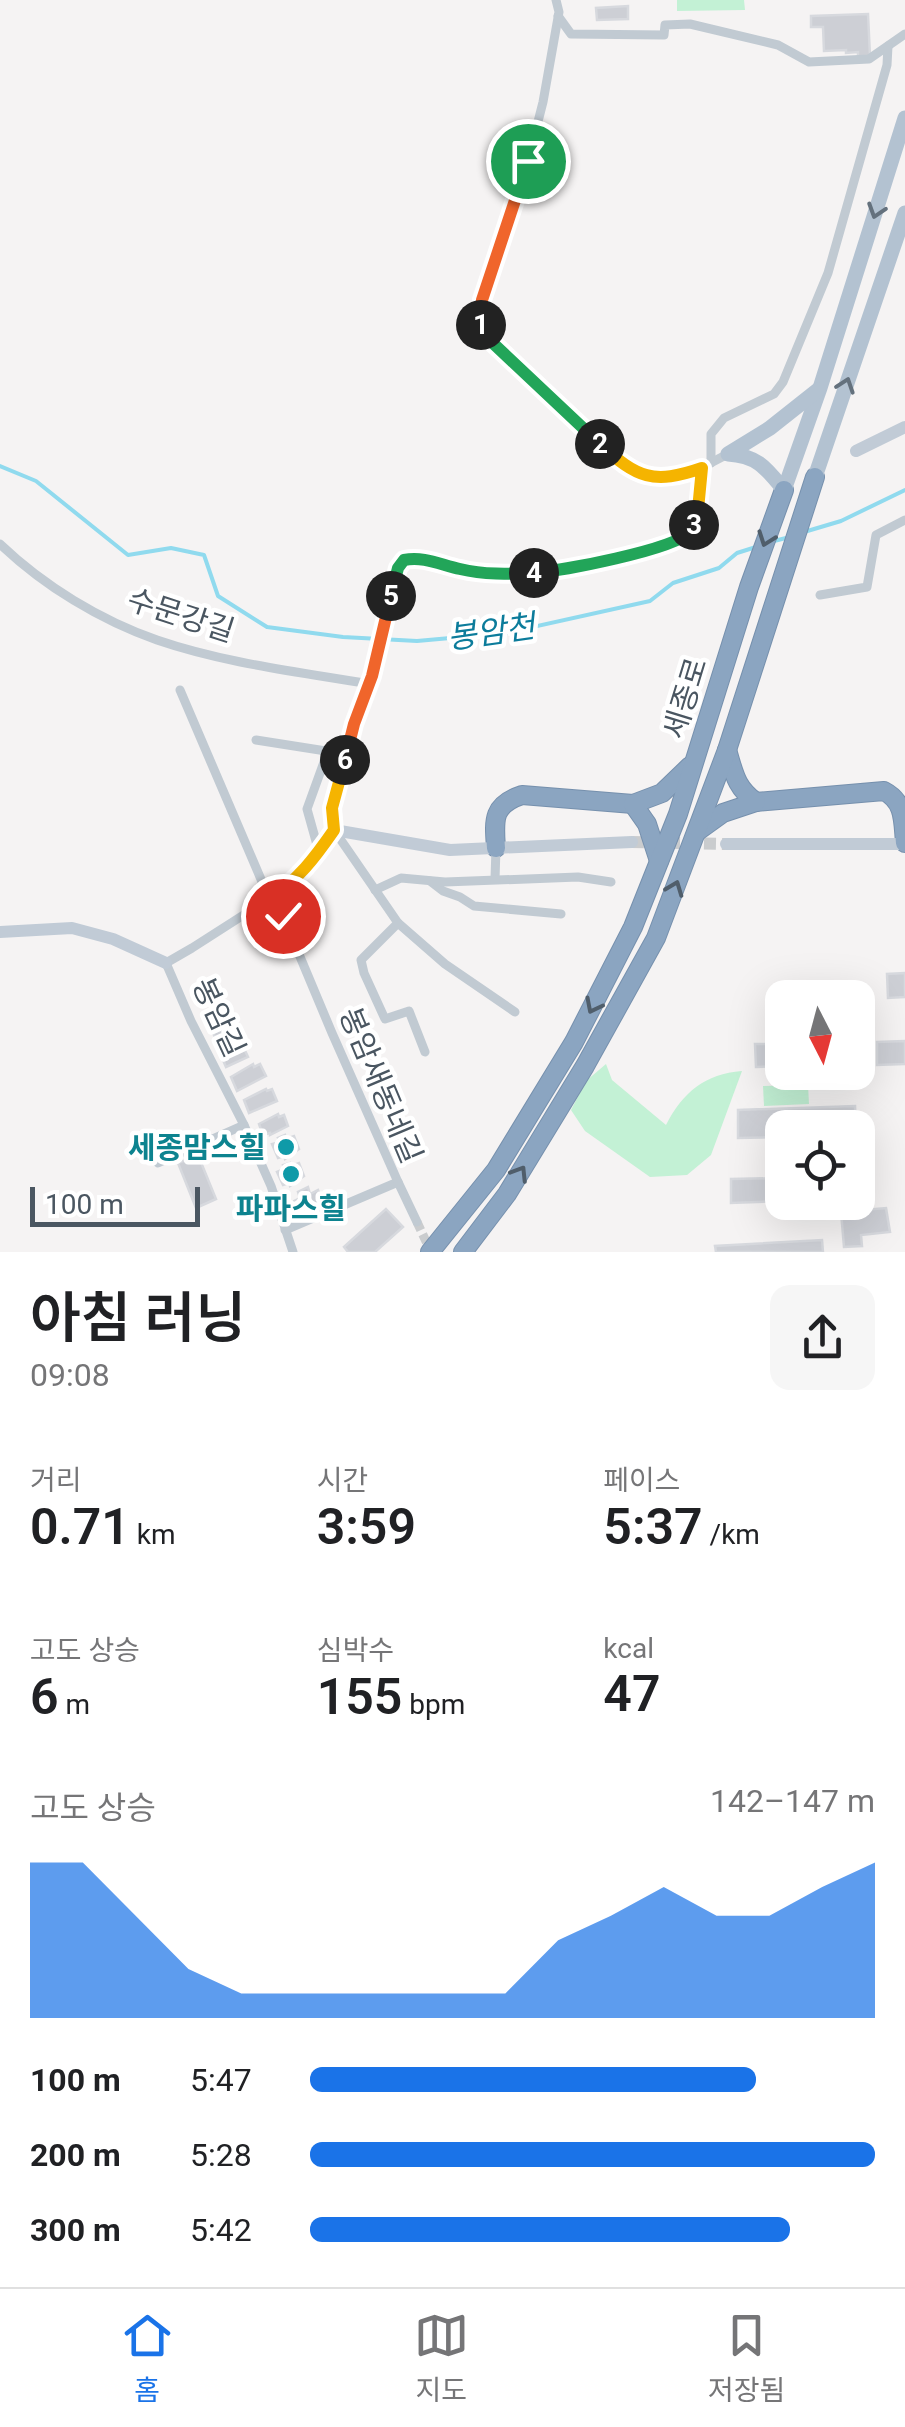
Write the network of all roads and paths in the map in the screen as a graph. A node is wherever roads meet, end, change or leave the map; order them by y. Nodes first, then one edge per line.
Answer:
1 (556, 0) edge
2 (558, 16) junction
3 (905, 34) edge
4 (888, 46) junction
5 (905, 118) edge
6 (905, 212) edge
7 (820, 388) junction
8 (905, 427) edge
9 (856, 451) dead end
10 (728, 454) junction
11 (706, 466) junction
12 (815, 477) joint
13 (784, 490) junction
14 (905, 520) edge
15 (0, 544) edge
16 (820, 595) dead end
17 (370, 680) junction
18 (180, 690) dead end
19 (256, 740) dead end
20 (727, 750) junction
21 (694, 762) junction
22 (756, 802) junction
23 (632, 804) junction
24 (334, 830) junction
25 (697, 832) junction
26 (632, 842) tunnel mouth
27 (726, 844) tunnel mouth
28 (905, 844) edge
29 (496, 848) junction
30 (318, 852) junction
31 (659, 861) junction
32 (428, 879) junction
33 (495, 879) junction
34 (612, 882) dead end
35 (375, 890) junction
36 (269, 898) junction
37 (561, 914) dead end
38 (398, 923) junction
39 (0, 932) edge
40 (166, 962) junction
41 (515, 1012) dead end
42 (425, 1052) dead end
43 (244, 1125) junction
44 (158, 1163) dead end
45 (398, 1182) junction
46 (417, 1222) tunnel mouth
47 (284, 1230) junction
48 (293, 1252) edge
49 (430, 1252) edge
50 (463, 1252) edge

1 - 2 street
2 - 4 street
2 - 11 street
3 - 4 street
4 - 11 street
5 -> 7 main road, 세종로
12 -> 6 main road, 세종로
7 - 10 main road
7 - 13 main road, 세종로
8 - 9 street
10 - 11 street
10 - 13 main road
11 - 17 street
12 - 20 highway, 세종로
13 -> 21 highway, 세종로
14 - 16 street
15 - 17 street, 수문강길
17 - 24 street
18 - 36 street, 봉암새동네길
19 - 30 street
20 - 22 highway
20 - 25 highway, 세종로
21 - 23 highway
21 - 31 highway, 세종로
22 - 25 highway
22 - 28 highway
23 - 29 highway
23 - 31 highway
24 - 29 street
24 - 30 street
24 - 35 street
50 -> 25 highway, 세종로
26 - 29 street
27 - 28 street
29 - 33 street
30 - 36 street
31 -> 49 highway, 세종로
32 - 33 street
32 - 35 street
32 - 37 street
33 - 34 street
35 - 38 street
36 - 40 street
36 - 45 street, 봉암새동네길
38 - 41 street
38 - 42 street, 봉암새동네길
39 - 40 street, 봉암길
40 - 43 street, 봉암길
43 - 44 street
43 - 47 street, 봉암길
45 - 46 street
45 - 47 street, 봉암새동네길
47 - 48 street, 봉암길

